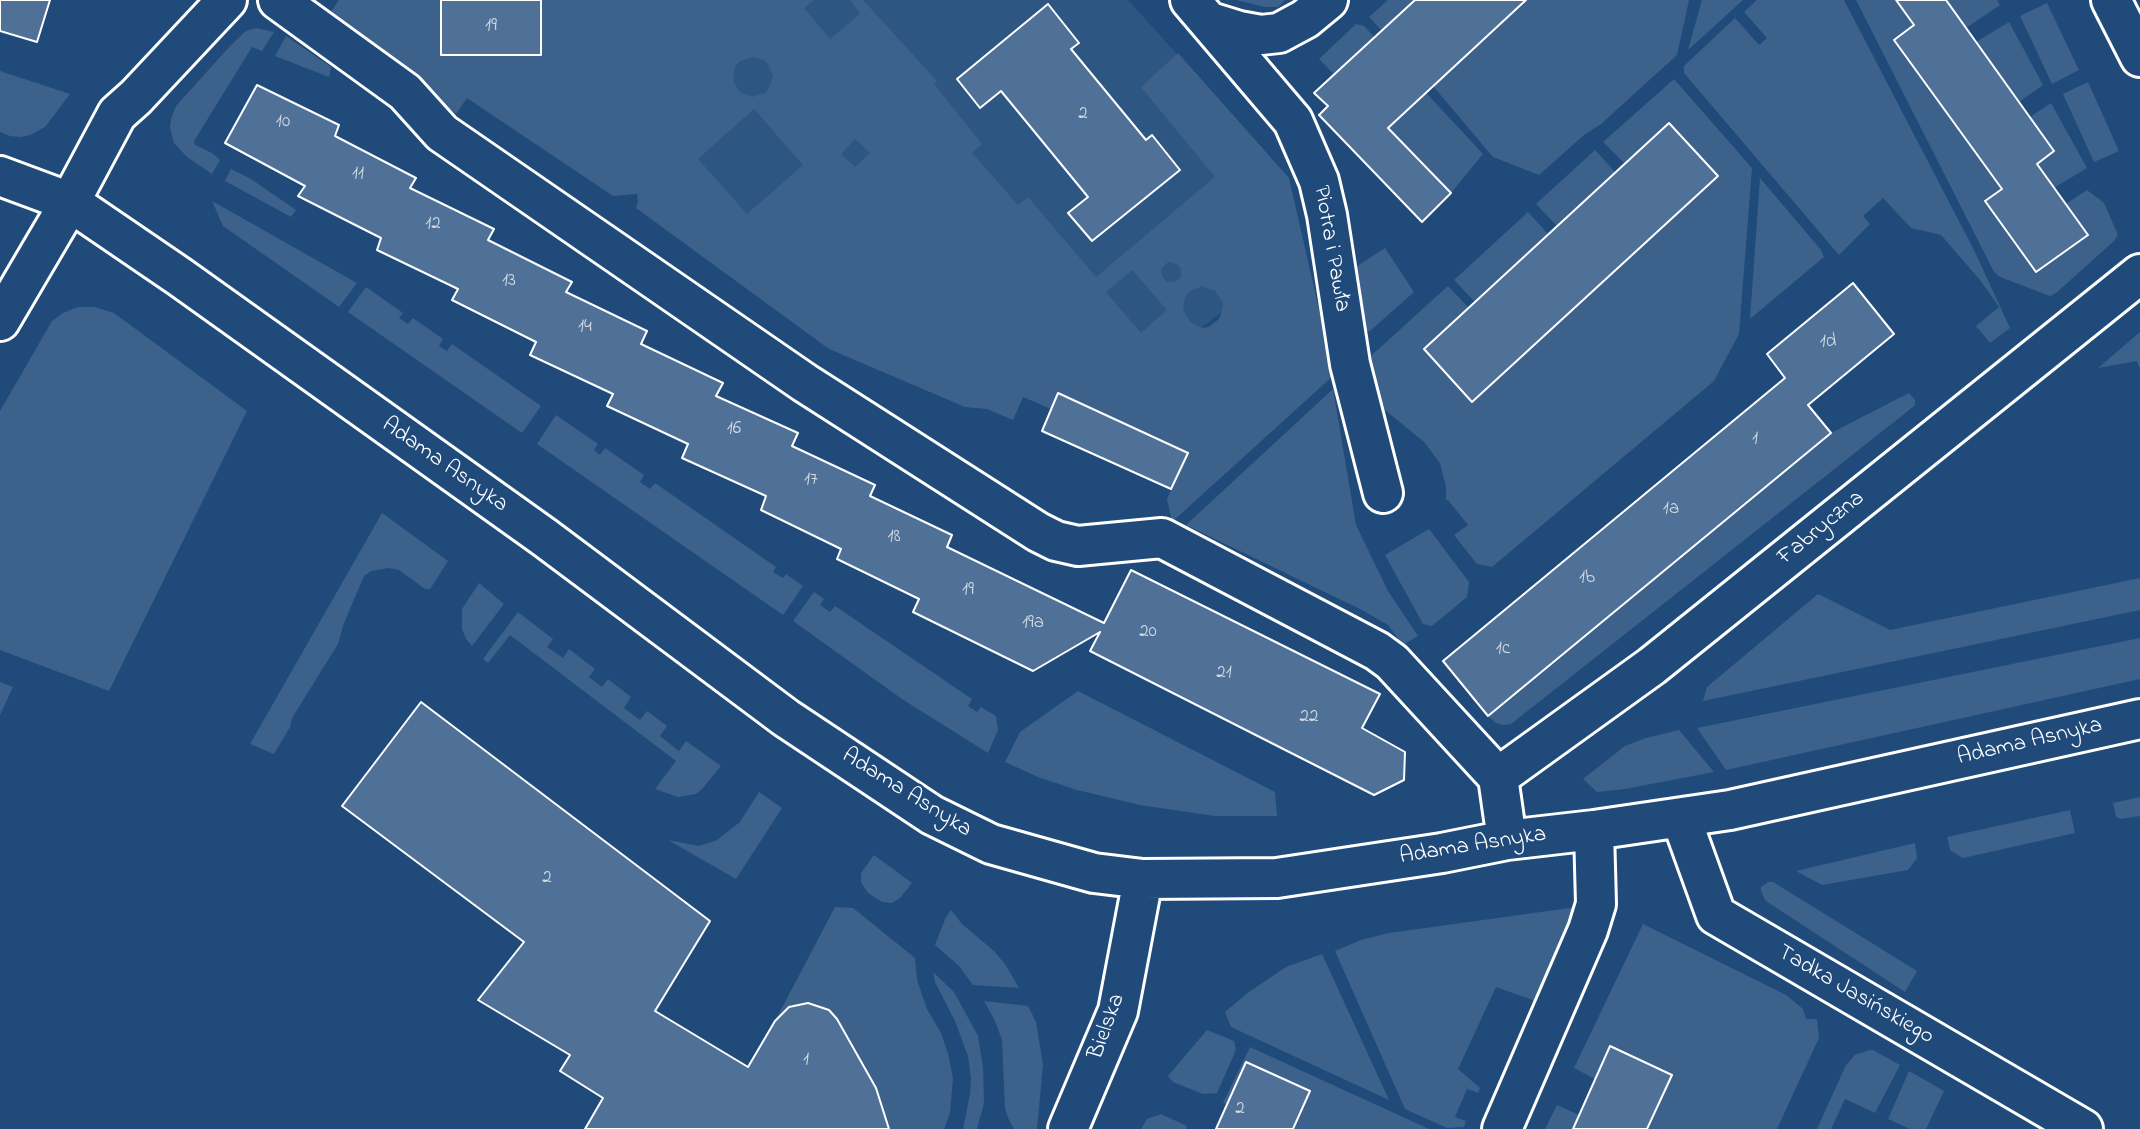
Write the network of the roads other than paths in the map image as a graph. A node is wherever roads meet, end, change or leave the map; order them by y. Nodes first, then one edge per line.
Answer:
1 (227, 0) edge
2 (278, 0) edge
3 (1328, 0) edge
4 (2110, 0) edge
5 (1200, 11) edge
6 (2140, 57) edge
7 (0, 176) edge
8 (70, 202) junction
9 (2140, 274) edge
10 (0, 321) edge
11 (1383, 493) dead end
12 (2140, 719) edge
13 (1498, 777) junction
14 (1681, 818) junction
15 (1594, 830) junction
16 (1507, 839) junction
17 (1143, 879) junction
18 (1068, 1129) edge
19 (1502, 1129) edge
20 (2083, 1129) edge

1 - 8 street
2 - 13 street
3 - 5 street
4 - 6 street
5 - 11 street, Piotra i Pawła
7 - 8 street, Adama Asnyka
8 - 10 street
8 - 17 street, Adama Asnyka
9 - 13 street, Fabryczna
12 - 14 street, Adama Asnyka
13 - 16 street
14 - 15 street, Adama Asnyka
14 - 20 street, Tadka Jasińskiego
15 - 16 street, Adama Asnyka
15 - 19 street
16 - 17 street, Adama Asnyka
17 - 18 street, Bielska

